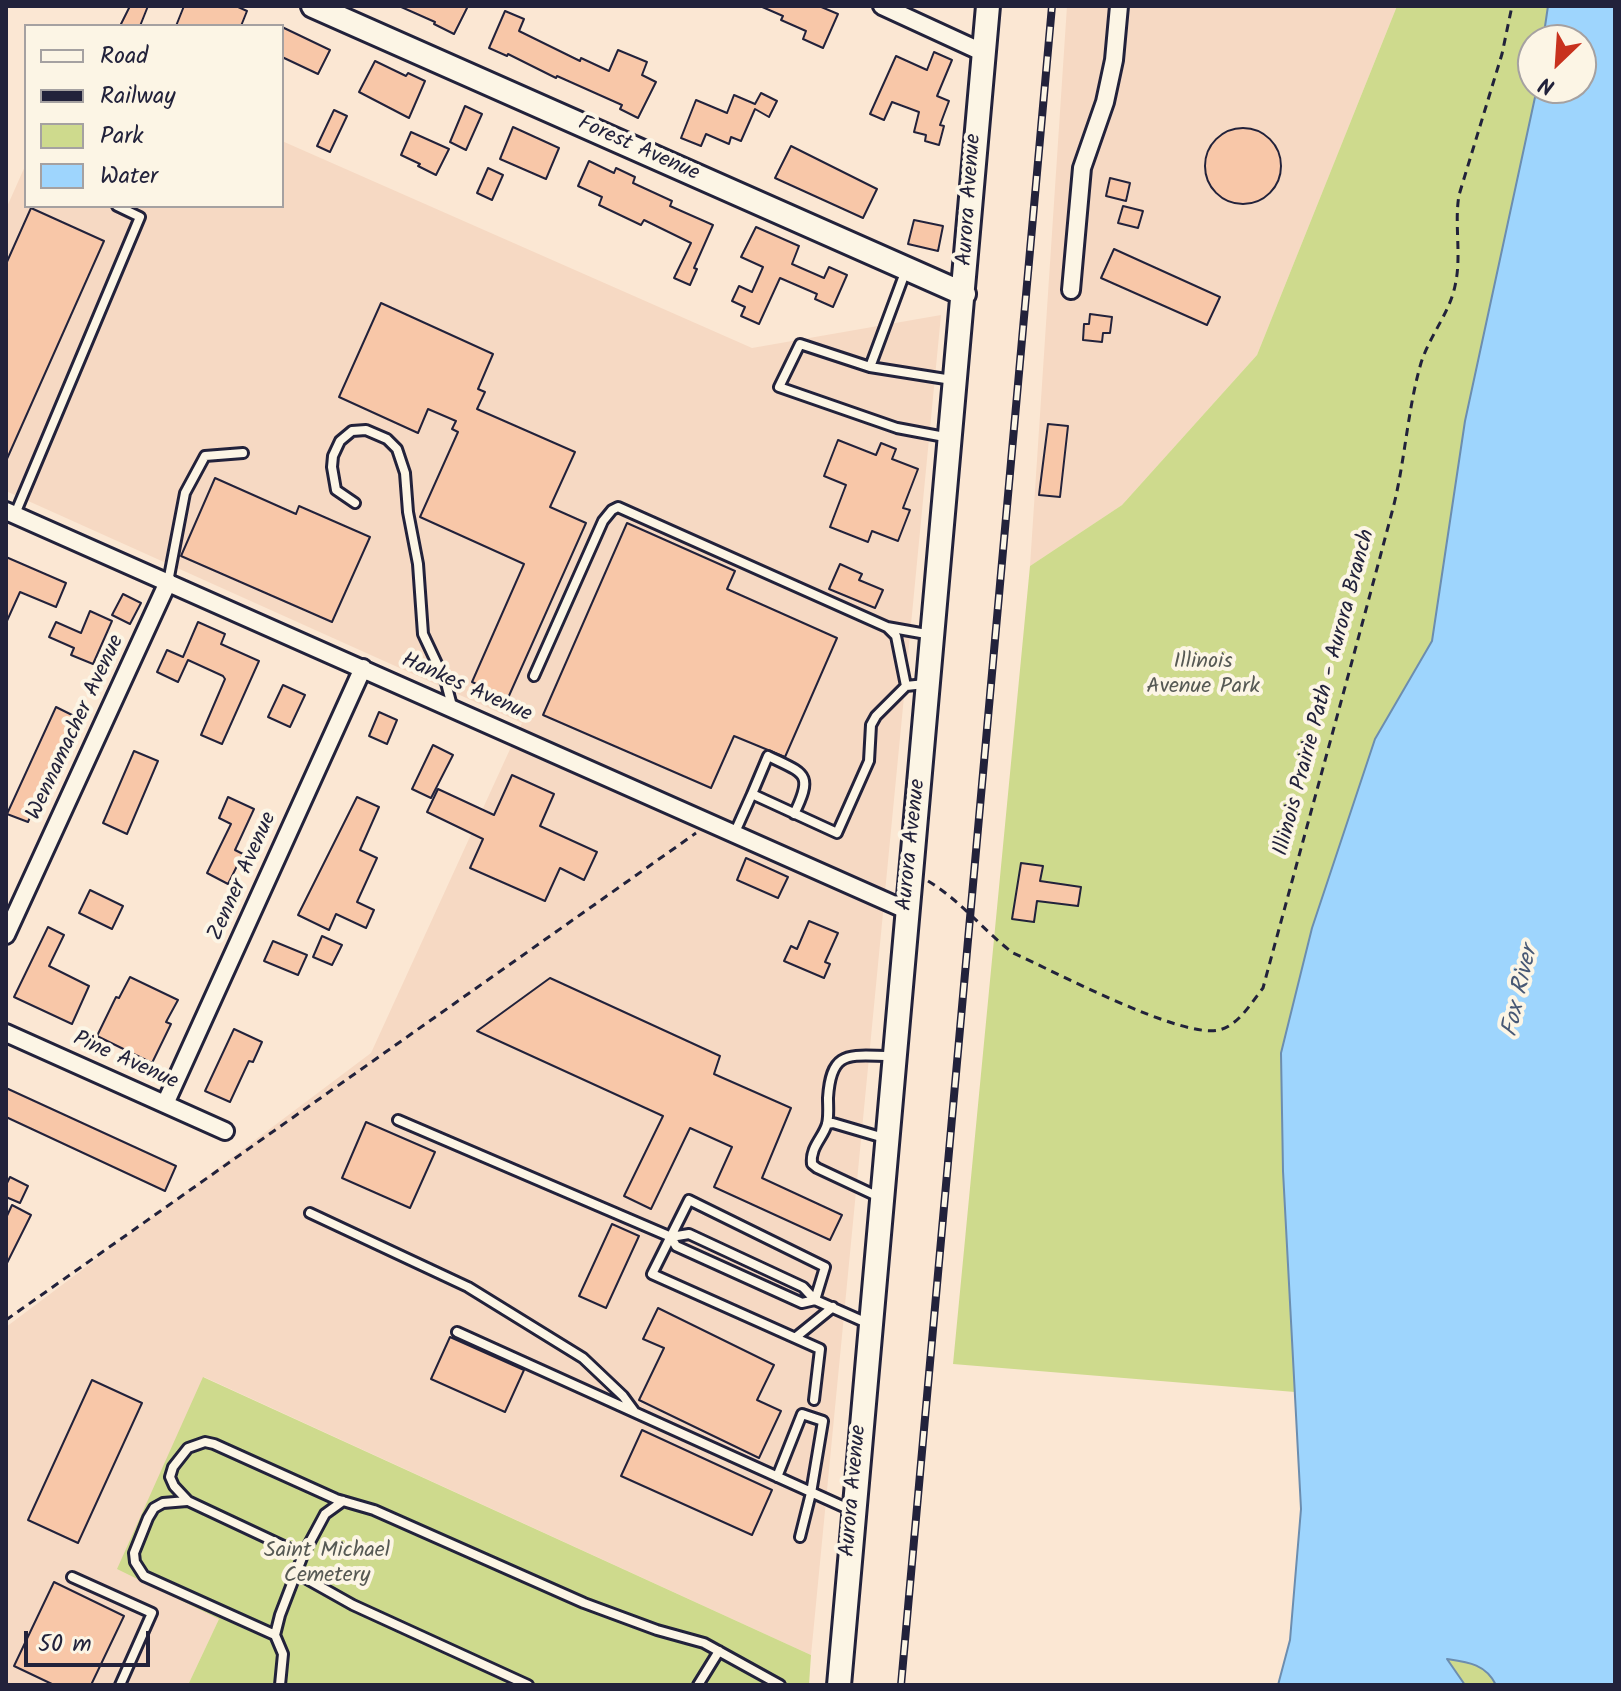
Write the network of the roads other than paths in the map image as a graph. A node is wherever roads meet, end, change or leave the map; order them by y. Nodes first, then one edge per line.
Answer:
1 (313, 6) edge
2 (882, 6) edge
3 (988, 6) edge
4 (1119, 6) edge
5 (982, 52) junction
6 (121, 208) edge
7 (906, 269) junction
8 (1071, 290) dead end
9 (964, 294) junction
10 (870, 367) junction
11 (956, 381) junction
12 (950, 438) junction
13 (243, 453) dead end
14 (355, 503) dead end
15 (10, 513) edge
16 (168, 582) junction
17 (887, 627) junction
18 (933, 635) junction
19 (363, 668) junction
20 (534, 676) dead end
21 (929, 684) junction
22 (906, 686) junction
23 (452, 707) junction
24 (752, 794) junction
25 (794, 814) junction
26 (735, 832) junction
27 (906, 910) junction
28 (6, 935) edge
29 (6, 1033) edge
30 (894, 1056) junction
31 (165, 1104) junction
32 (398, 1120) dead end
33 (827, 1124) junction
34 (225, 1131) dead end
35 (887, 1139) junction
36 (882, 1199) junction
37 (310, 1213) dead end
38 (671, 1237) junction
39 (815, 1300) junction
40 (833, 1307) junction
41 (871, 1324) junction
42 (457, 1332) dead end
43 (796, 1337) junction
44 (814, 1400) dead end
45 (634, 1412) junction
46 (777, 1477) junction
47 (811, 1493) junction
48 (188, 1501) junction
49 (343, 1501) junction
50 (854, 1511) junction
51 (800, 1537) dead end
52 (303, 1555) junction
53 (296, 1573) junction
54 (72, 1577) dead end
55 (275, 1635) junction
56 (719, 1651) junction
57 (120, 1685) edge
58 (280, 1685) edge
59 (528, 1685) edge
60 (698, 1685) edge
61 (780, 1685) edge
62 (839, 1685) edge

1 - 7 main road, Forest Avenue
2 - 5 street
3 - 5 main road, Aurora Avenue
4 - 8 street
5 - 9 main road, Aurora Avenue
6 - 15 lane
7 - 9 main road, Forest Avenue
7 - 10 lane
9 - 11 main road, Aurora Avenue
10 - 11 lane
10 - 12 lane
11 - 12 main road, Aurora Avenue
12 - 18 main road, Aurora Avenue
13 - 16 lane
14 - 23 lane
15 - 16 street, Hankes Avenue
16 - 19 street, Hankes Avenue
16 - 28 street, Wennamacher Avenue
17 - 18 lane
17 - 20 lane
17 - 22 lane
18 - 21 main road, Aurora Avenue
19 - 23 street, Hankes Avenue
19 - 31 street, Zenner Avenue
21 - 22 lane
21 - 27 main road, Aurora Avenue
22 - 25 lane
23 - 26 street, Hankes Avenue
24 - 25 lane
24 - 25 lane
24 - 26 lane
26 - 27 street, Hankes Avenue
27 - 30 main road, Aurora Avenue
29 - 31 street, Pine Avenue
30 - 33 lane
30 - 35 main road, Aurora Avenue
31 - 34 street, Pine Avenue
32 - 38 lane
33 - 35 lane
33 - 36 lane
35 - 36 main road, Aurora Avenue
36 - 41 main road, Aurora Avenue
37 - 45 lane
38 - 39 lane
38 - 39 lane
38 - 39 lane
38 - 43 lane
39 - 40 lane
40 - 41 lane
40 - 43 lane
41 - 50 main road, Aurora Avenue
42 - 45 lane
43 - 44 lane
45 - 46 lane
46 - 47 lane
46 - 47 lane
47 - 50 lane
47 - 51 lane
48 - 49 lane
48 - 52 lane
48 - 55 lane
49 - 52 lane
49 - 56 lane
50 - 62 main road, Aurora Avenue
52 - 53 lane
53 - 55 lane
53 - 59 lane
54 - 57 lane
55 - 58 lane
56 - 60 lane
56 - 61 lane

